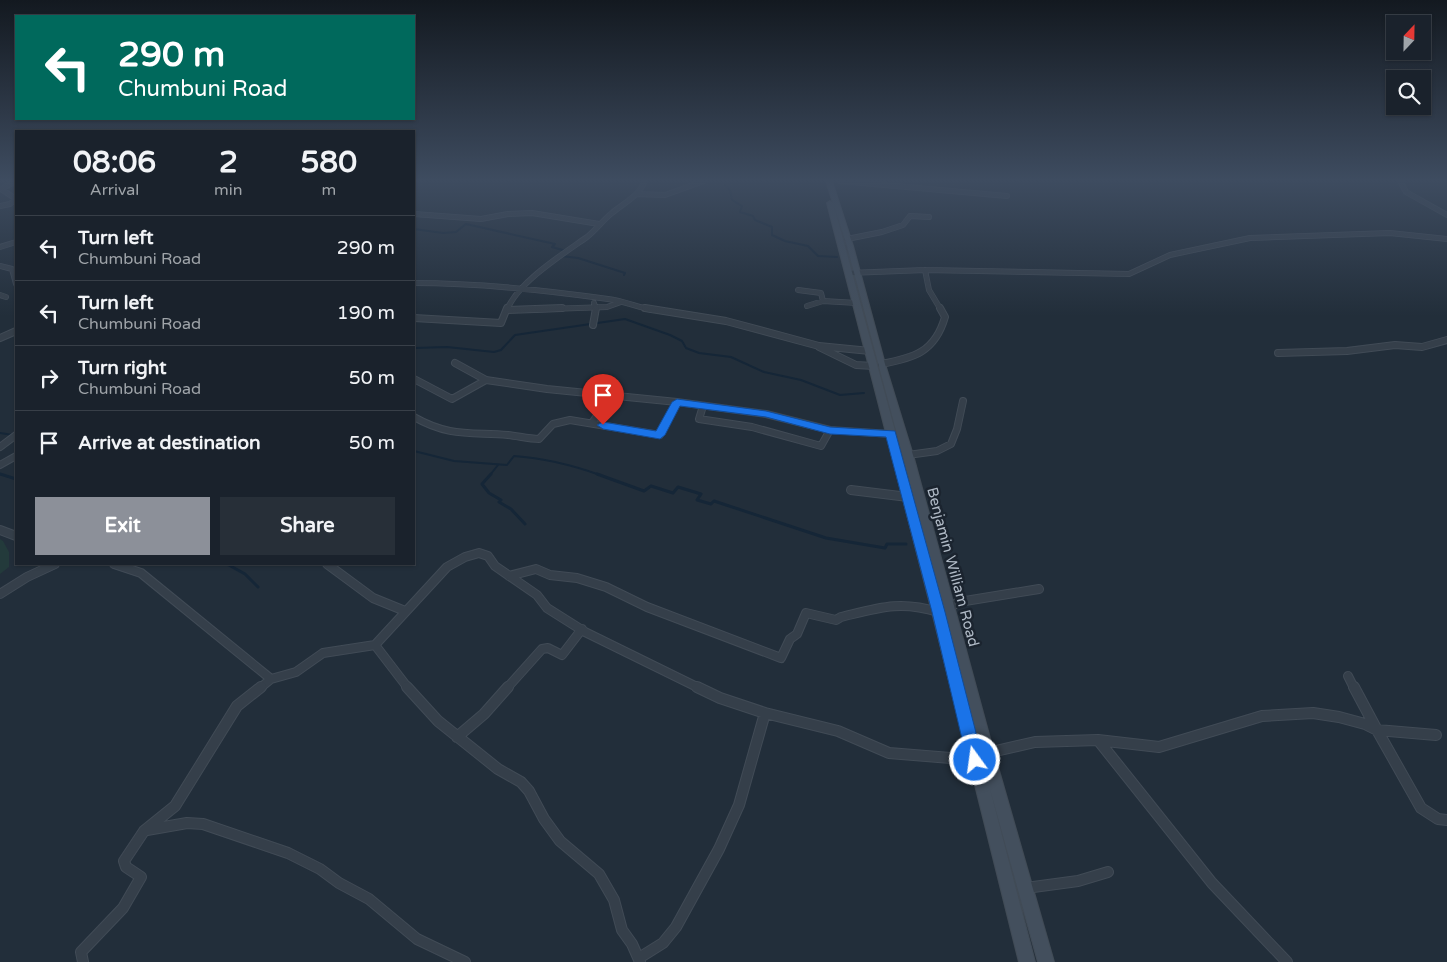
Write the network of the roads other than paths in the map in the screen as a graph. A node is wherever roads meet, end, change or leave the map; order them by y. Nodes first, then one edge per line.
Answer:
1 (597, 226) edge
2 (838, 226) edge
3 (843, 226) edge
4 (900, 226) edge
5 (847, 239) junction
6 (1447, 239) edge
7 (15, 242) edge
8 (0, 247) edge
9 (0, 267) edge
10 (14, 269) edge
11 (925, 270) junction
12 (853, 272) junction
13 (15, 283) edge
14 (415, 283) edge
15 (522, 290) junction
16 (798, 290) dead end
17 (592, 298) junction
18 (620, 302) junction
19 (823, 302) junction
20 (857, 303) junction
21 (807, 306) dead end
22 (595, 307) junction
23 (507, 310) junction
24 (415, 318) edge
25 (593, 322) dead end
26 (15, 331) edge
27 (0, 338) edge
28 (1447, 340) edge
29 (819, 346) junction
30 (870, 351) junction
31 (1278, 353) dead end
32 (454, 363) dead end
33 (877, 365) junction
34 (415, 380) edge
35 (486, 380) junction
36 (611, 395) junction
37 (963, 401) dead end
38 (677, 402) junction
39 (703, 406) junction
40 (415, 418) edge
41 (592, 423) junction
42 (830, 430) junction
43 (891, 434) junction
44 (15, 437) edge
45 (0, 447) edge
46 (908, 455) junction
47 (15, 457) edge
48 (0, 465) edge
49 (851, 490) dead end
50 (908, 497) junction
51 (0, 530) edge
52 (15, 536) edge
53 (52, 565) edge
54 (117, 565) edge
55 (328, 565) edge
56 (509, 576) junction
57 (1039, 589) dead end
58 (0, 594) edge
59 (943, 610) junction
60 (404, 611) junction
61 (582, 629) junction
62 (375, 645) junction
63 (1348, 676) dead end
64 (271, 679) junction
65 (765, 713) junction
66 (1377, 730) junction
67 (1436, 735) dead end
68 (456, 737) junction
69 (1098, 740) junction
70 (986, 753) junction
71 (975, 760) junction
72 (1447, 820) edge
73 (144, 831) junction
74 (1108, 872) dead end
75 (1026, 888) junction
76 (640, 960) edge
77 (82, 962) edge
78 (465, 962) edge
79 (1027, 962) edge
80 (1046, 962) edge
81 (1287, 962) edge

1 - 15 street
2 - 12 main road, Benjamin William Road
3 - 5 main road, Benjamin William Road
4 - 5 street
5 - 12 main road, Benjamin William Road
6 - 11 street
7 - 8 street
9 - 10 street
10 - 13 street
11 - 12 street
11 - 33 street
12 - 20 main road, Benjamin William Road
12 - 33 main road, Benjamin William Road
14 - 15 street
15 - 17 street
15 - 23 street
16 - 19 street
17 - 18 street
17 - 22 street
18 - 22 street
18 - 29 street
19 - 20 street
19 - 21 street
20 - 30 main road, Benjamin William Road
22 - 23 street
22 - 25 street
23 - 24 street
26 - 27 street
28 - 31 street
29 - 30 street
29 - 33 street
30 - 33 main road, Benjamin William Road
32 - 35 street
33 - 43 main road, Benjamin William Road
33 - 46 main road, Benjamin William Road
34 - 35 street
35 - 36 street
36 - 38 street
36 - 41 street
37 - 46 street
38 - 39 street
38 - 41 street
39 - 42 street
39 - 42 street
40 - 41 street
42 - 43 street
43 - 50 main road, Benjamin William Road
44 - 45 street
46 - 59 main road, Benjamin William Road
47 - 48 street
49 - 50 street
50 - 59 main road, Benjamin William Road
51 - 52 street
53 - 58 street
54 - 64 street
55 - 60 street
56 - 59 street
56 - 60 street
56 - 61 street
57 - 59 street
59 - 70 main road, Benjamin William Road
59 - 71 main road, Benjamin William Road
60 - 62 street
61 - 65 street
61 - 68 street
62 - 64 street
62 - 68 street
63 - 66 street
64 - 73 street
65 - 71 street
65 - 76 street
66 - 67 street
66 - 69 street
66 - 72 street
68 - 76 street
69 - 70 street
69 - 81 street
70 - 75 main road, Benjamin William Road
71 - 79 main road, Benjamin William Road
73 - 77 street
73 - 78 street
74 - 75 street
75 - 80 main road, Benjamin William Road

